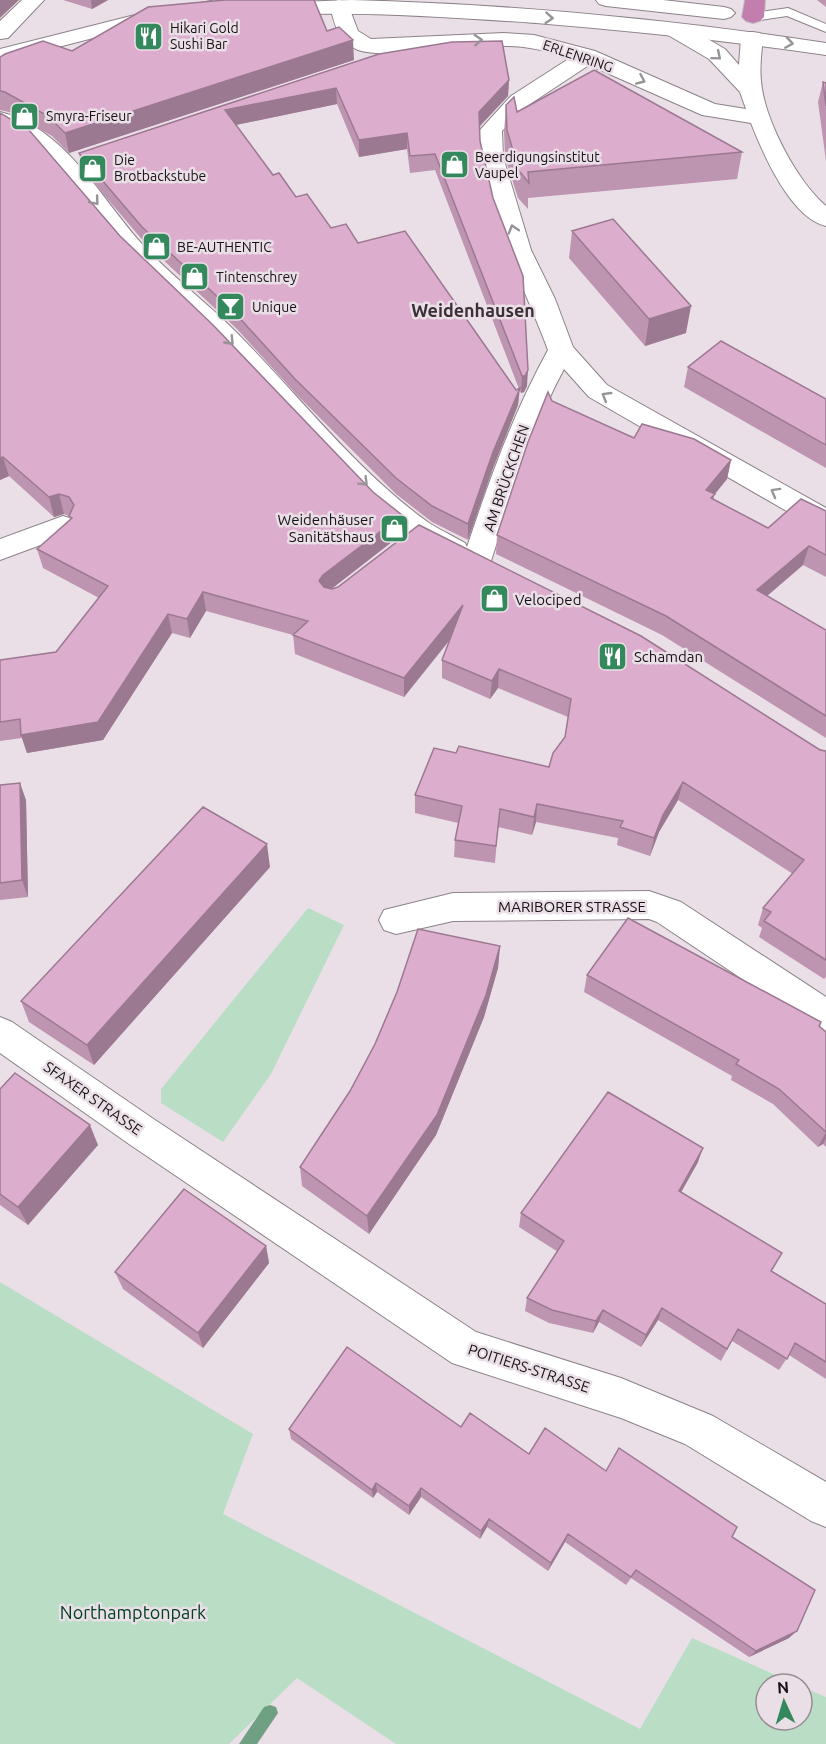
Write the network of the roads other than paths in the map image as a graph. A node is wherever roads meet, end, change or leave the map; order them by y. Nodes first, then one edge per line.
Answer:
1 (34, 0) edge
2 (250, 0) edge
3 (606, 0) edge
4 (704, 0) edge
5 (340, 3) edge
6 (418, 4) edge
7 (668, 6) junction
8 (789, 6) edge
9 (189, 11) junction
10 (753, 18) edge
11 (676, 30) junction
12 (0, 33) edge
13 (826, 35) edge
14 (420, 44) junction
15 (0, 56) edge
16 (587, 56) junction
17 (370, 64) edge
18 (752, 90) junction
19 (760, 118) junction
20 (0, 119) edge
21 (826, 219) edge
22 (561, 350) junction
23 (826, 521) edge
24 (63, 526) edge
25 (0, 550) edge
26 (396, 920) dead end
27 (826, 1016) edge
28 (0, 1033) edge
29 (187, 1161) joint
30 (826, 1506) edge

1 - 12 street
2 - 9 street, ERLENRING
3 - 7 street, ERLENRING
4 - 7 street
5 - 6 street, ERLENRING
5 - 9 street, ERLENRING
5 - 14 street, ERLENRING
6 -> 11 street, ERLENRING
7 - 10 street, ERLENRING
8 - 10 lane
8 - 13 lane
9 - 15 street, ERLENRING
10 - 11 street, ERLENRING
10 - 13 street, ERLENRING
10 - 18 street, ERLENRING
11 -> 18 street, ERLENRING
14 -> 16 street, ERLENRING
14 - 17 street
16 -> 19 street, ERLENRING
22 -> 16 street
18 - 19 street, ERLENRING
19 - 21 street, ERLENRING
20 -> 22 street, AM BRÜCKCHEN
23 -> 22 street
24 - 25 street
26 - 27 street, MARIBORER STRASSE
28 - 29 street, SFAXER STRASSE
29 - 30 street, POITIERS-STRASSE

